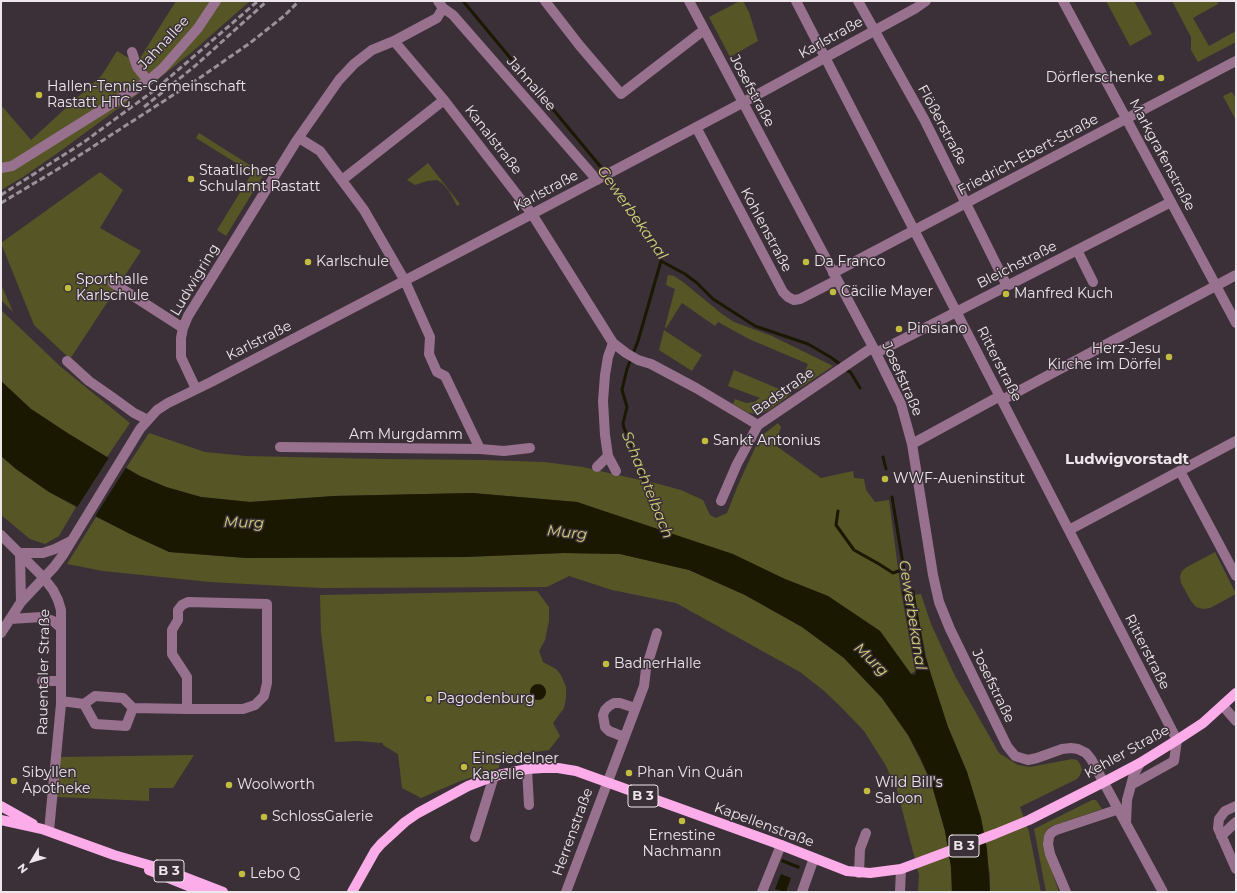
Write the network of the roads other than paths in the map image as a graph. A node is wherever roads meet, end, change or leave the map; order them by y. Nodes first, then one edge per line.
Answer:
1 (216, 1) edge
2 (545, 1) edge
3 (689, 1) edge
4 (796, 1) edge
5 (858, 1) edge
6 (926, 1) edge
7 (1063, 1) edge
8 (440, 5) edge
9 (704, 30) junction
10 (874, 31) junction
11 (394, 41) junction
12 (132, 52) dead end
13 (826, 57) junction
14 (1236, 61) edge
15 (148, 81) junction
16 (444, 100) junction
17 (742, 103) junction
18 (1126, 119) junction
19 (696, 127) junction
20 (299, 138) junction
21 (1, 168) edge
22 (342, 180) junction
23 (597, 180) junction
24 (1171, 202) junction
25 (966, 204) junction
26 (532, 214) junction
27 (914, 230) junction
28 (1077, 250) junction
29 (1236, 275) edge
30 (835, 276) junction
31 (405, 281) junction
32 (1094, 282) dead end
33 (113, 283) dead end
34 (1007, 286) junction
35 (1216, 286) junction
36 (956, 312) junction
37 (1236, 323) edge
38 (183, 328) junction
39 (613, 343) junction
40 (874, 350) junction
41 (67, 361) dead end
42 (196, 388) junction
43 (1001, 398) junction
44 (148, 420) junction
45 (758, 425) junction
46 (1236, 441) edge
47 (912, 444) junction
48 (280, 447) dead end
49 (530, 448) dead end
50 (480, 449) junction
51 (608, 456) junction
52 (598, 467) dead end
53 (616, 471) dead end
54 (1180, 471) junction
55 (721, 501) dead end
56 (1069, 530) junction
57 (1, 535) edge
58 (59, 552) junction
59 (20, 553) junction
60 (1236, 576) edge
61 (44, 577) junction
62 (21, 602) junction
63 (10, 619) junction
64 (61, 628) junction
65 (1, 633) edge
66 (656, 633) dead end
67 (42, 681) dead end
68 (60, 682) junction
69 (1236, 693) edge
70 (61, 701) junction
71 (84, 704) junction
72 (1223, 706) junction
73 (133, 708) junction
74 (635, 708) junction
75 (187, 709) junction
76 (1236, 721) edge
77 (624, 737) junction
78 (1177, 740) junction
79 (1140, 763) junction
80 (527, 769) junction
81 (494, 776) junction
82 (607, 782) junction
83 (1104, 782) junction
84 (1131, 785) junction
85 (529, 805) dead end
86 (1, 806) edge
87 (1236, 806) edge
88 (1118, 809) junction
89 (1, 820) edge
90 (1236, 822) edge
91 (1126, 824) junction
92 (45, 830) junction
93 (866, 833) dead end
94 (1221, 836) junction
95 (474, 837) dead end
96 (781, 845) junction
97 (114, 855) junction
98 (814, 858) junction
99 (915, 865) joint
100 (902, 869) junction
101 (1236, 869) edge
102 (859, 873) junction
103 (193, 890) edge
104 (223, 892) edge
105 (352, 892) edge
106 (566, 892) edge
107 (762, 892) edge
108 (802, 892) edge
109 (900, 892) edge
110 (1066, 892) edge
111 (1163, 892) edge

1 - 15 street, Jahnallee
2 - 9 street
3 - 9 street, Josefstraße
4 - 13 street, Ritterstraße
5 - 10 street, Flößerstraße
6 - 10 street, Karlstraße
7 - 18 street, Markgrafenstraße
8 - 11 street, Ludwigring
8 - 23 street, Jahnallee
9 - 17 street, Josefstraße
10 - 13 street, Karlstraße
10 - 25 street, Flößerstraße
11 - 16 street, Kanalstraße
11 - 20 street, Ludwigring
12 - 15 street
13 - 17 street, Karlstraße
13 - 27 street, Ritterstraße
14 - 18 street, Friedrich-Ebert-Straße
15 - 21 street, Jahnallee
16 - 22 street
16 - 26 street, Kanalstraße
17 - 19 street, Karlstraße
17 - 30 street, Josefstraße
18 - 24 street, Markgrafenstraße
18 - 25 street, Friedrich-Ebert-Straße
19 - 23 street, Karlstraße
19 - 30 street, Kohlenstraße
20 - 22 street
20 - 38 street, Ludwigring
22 - 31 street
23 - 26 street, Karlstraße
24 - 28 street, Bleichstraße
24 - 35 street, Markgrafenstraße
25 - 27 street, Friedrich-Ebert-Straße
25 - 34 street, Flößerstraße
26 - 31 street, Karlstraße
26 - 39 street, Kanalstraße
27 - 30 street, Friedrich-Ebert-Straße
27 - 36 street, Ritterstraße
28 - 32 street
28 - 34 street, Bleichstraße
29 - 35 street
30 - 40 street, Josefstraße
31 - 42 street, Karlstraße
31 - 50 street
33 - 38 street
34 - 36 street, Bleichstraße
35 - 37 street, Markgrafenstraße
35 - 43 street
36 - 40 street, Bleichstraße
36 - 43 street, Ritterstraße
38 - 42 street, Ludwigring
39 - 45 street, Kanalstraße
39 - 51 street
40 - 45 street, Badstraße
40 - 47 street, Josefstraße
41 - 44 street
42 - 44 street
43 - 47 street
43 - 56 street, Ritterstraße
44 - 58 street
45 - 55 street, Badstraße
46 - 54 street
47 - 83 street, Josefstraße
48 - 50 street, Am Murgdamm
49 - 50 street, Am Murgdamm
51 - 52 street
51 - 53 street
54 - 56 street
54 - 60 street
56 - 78 street, Ritterstraße
57 - 59 street, Rauentaler Straße
58 - 59 street
58 - 61 street
59 - 61 street, Rauentaler Straße
59 - 62 street
61 - 62 street
61 - 64 street, Rauentaler Straße
62 - 63 street
63 - 64 street
63 - 65 street
64 - 68 street, Rauentaler Straße
66 - 74 street
67 - 68 street
68 - 70 street, Rauentaler Straße
69 - 72 main road, Kehler Straße / B 3
70 - 71 street
70 - 92 street, Rauentaler Straße
71 - 73 street
71 - 73 street
72 - 76 street
72 - 78 main road, Kehler Straße / B 3
73 - 75 street
74 - 77 street
74 - 77 street
75 - 75 street
77 - 82 street
78 - 79 main road, Kehler Straße / B 3
78 - 84 street
79 - 83 main road, Kehler Straße / B 3
79 - 84 street
80 - 81 main road, Kapellenstraße / B 3
80 - 82 main road, Kapellenstraße / B 3
80 - 85 street
81 - 95 street
81 - 105 main road, Kapellenstraße / B 3
82 - 96 main road, Kapellenstraße / B 3
82 - 106 street, Herrenstraße
83 - 88 street, Josefstraße
83 - 99 main road, Kehler Straße / B 3
84 - 91 street
86 - 92 main road, B 3
87 - 94 street
88 - 91 street, Josefstraße
88 - 110 street
89 - 92 main road, B 3
90 - 94 street
91 - 111 street, Josefstraße
92 - 97 main road, B 3
93 - 102 street
94 - 101 street
96 - 98 main road, Kapellenstraße / B 3
96 - 107 street
97 - 103 main road, B 3
97 - 104 main road, B 3
98 - 102 main road, Kapellenstraße / B 3
98 - 108 street
99 - 100 main road, Kapellenstraße / B 3
100 - 102 main road, Kapellenstraße / B 3
100 - 109 street

